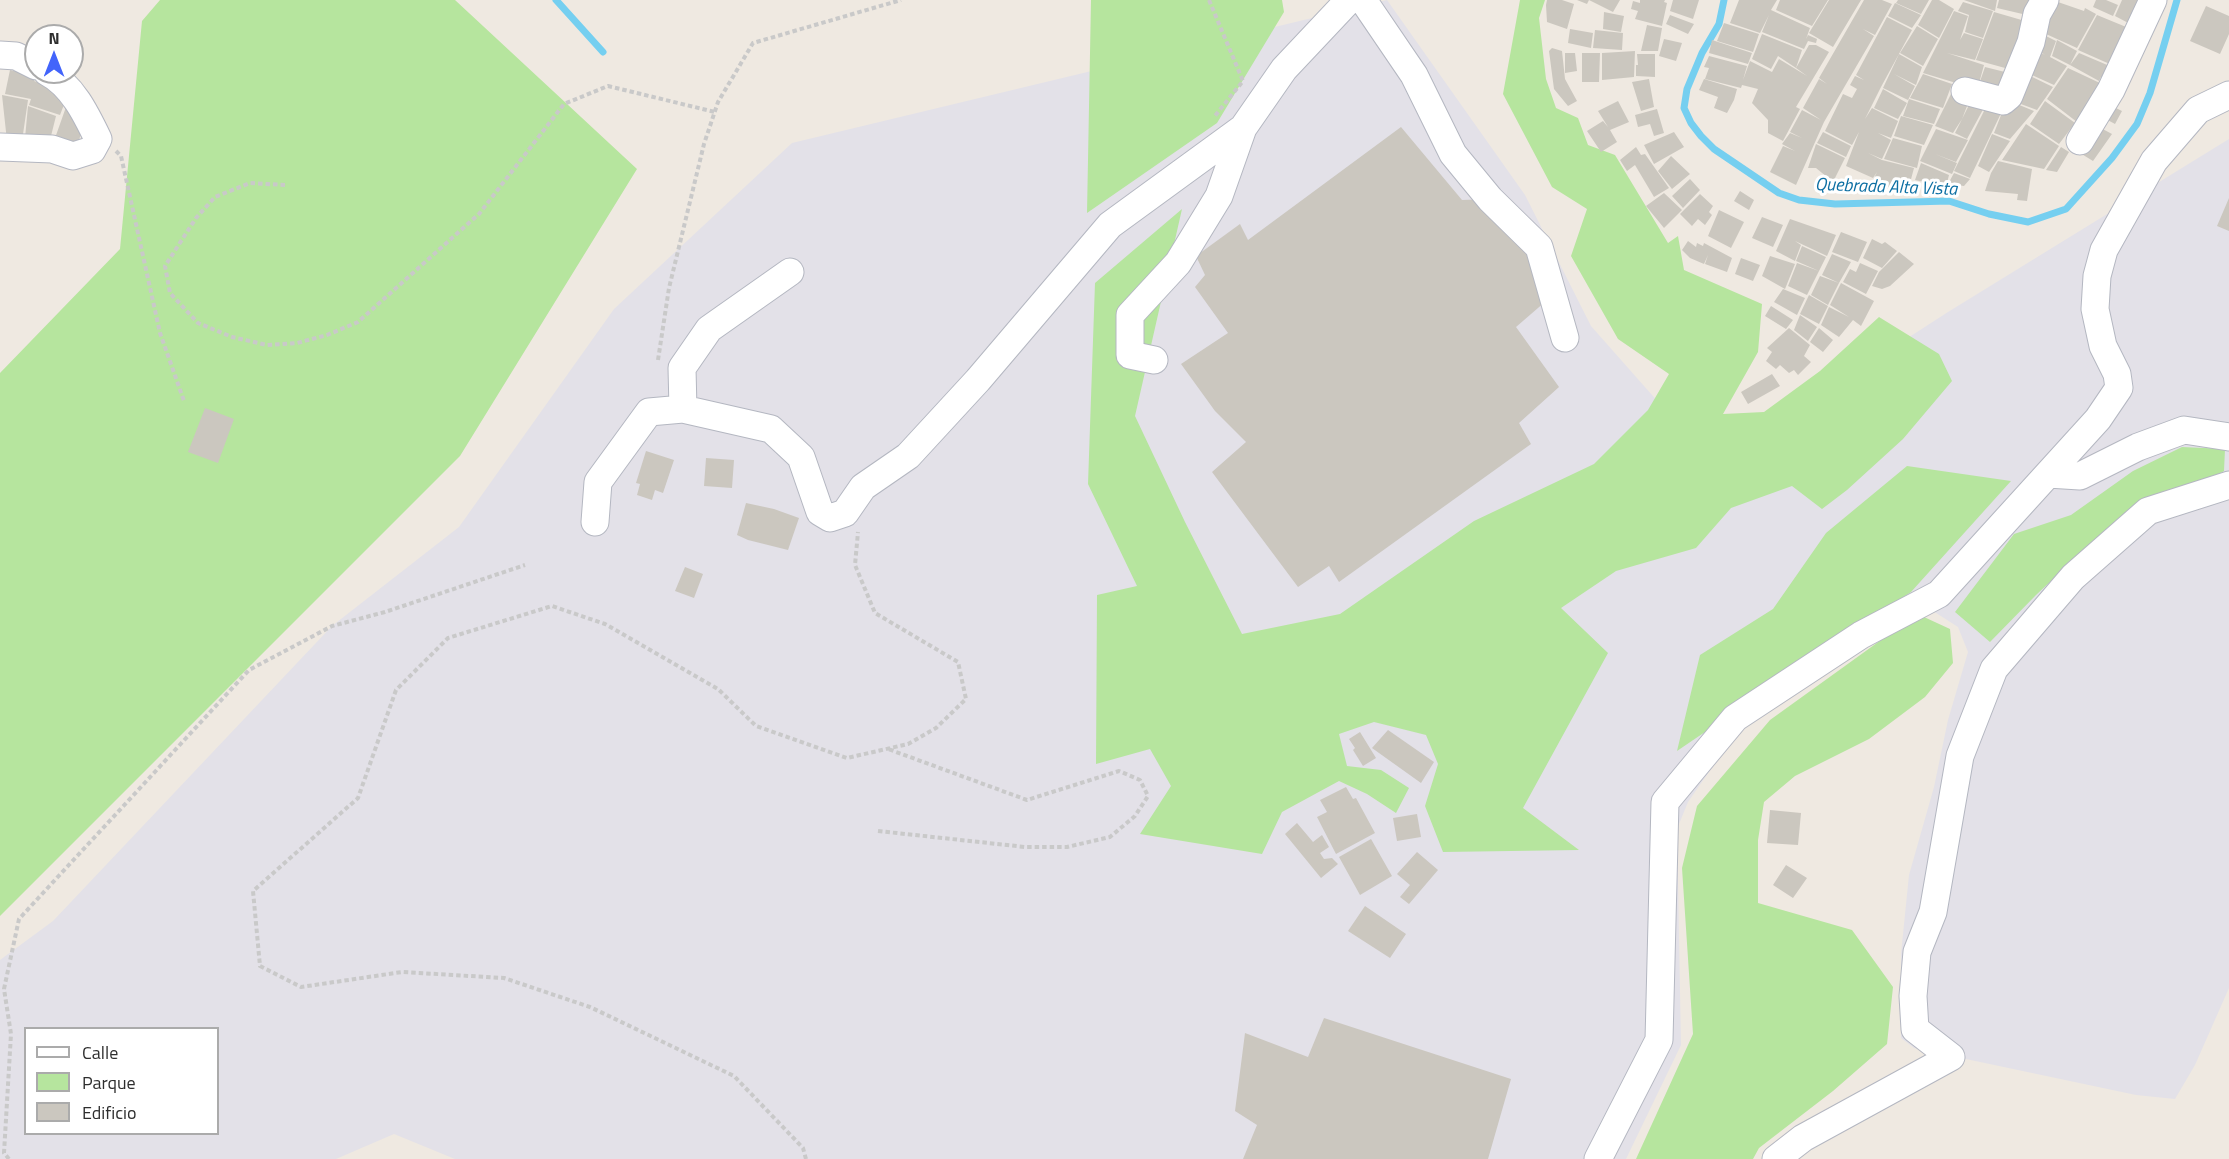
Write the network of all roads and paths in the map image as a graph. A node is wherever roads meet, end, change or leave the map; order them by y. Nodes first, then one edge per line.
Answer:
1 (901, 0) edge
2 (1209, 0) edge
3 (1349, 0) edge
4 (1363, 0) edge
5 (2045, 0) edge
6 (2153, 0) edge
7 (0, 55) edge
8 (24, 60) edge
9 (64, 84) edge
10 (1965, 91) dead end
11 (2229, 95) edge
12 (715, 112) junction
13 (1214, 118) dead end
14 (1243, 128) junction
15 (98, 140) junction
16 (2080, 141) dead end
17 (0, 147) edge
18 (285, 185) dead end
19 (790, 272) dead end
20 (1565, 338) dead end
21 (1154, 360) dead end
22 (656, 370) dead end
23 (184, 401) dead end
24 (683, 409) junction
25 (2229, 437) edge
26 (2048, 474) junction
27 (2229, 485) edge
28 (863, 487) junction
29 (595, 522) dead end
30 (525, 566) dead end
31 (887, 749) junction
32 (878, 831) dead end
33 (9, 1159) edge
34 (806, 1159) edge
35 (1598, 1159) edge
36 (1776, 1159) edge

1 - 12 path
2 - 13 path
3 - 14 street
4 - 20 street
5 - 10 street
6 - 16 street
7 - 8 street
9 - 15 street
11 - 26 street
12 - 18 path
12 - 22 path
14 - 21 street
14 - 28 street
15 - 17 street
15 - 23 path
19 - 24 street
24 - 28 street
24 - 29 street
25 - 26 street
26 - 35 street
27 - 36 street
28 - 31 path
30 - 33 path
31 - 32 path
31 - 34 path

